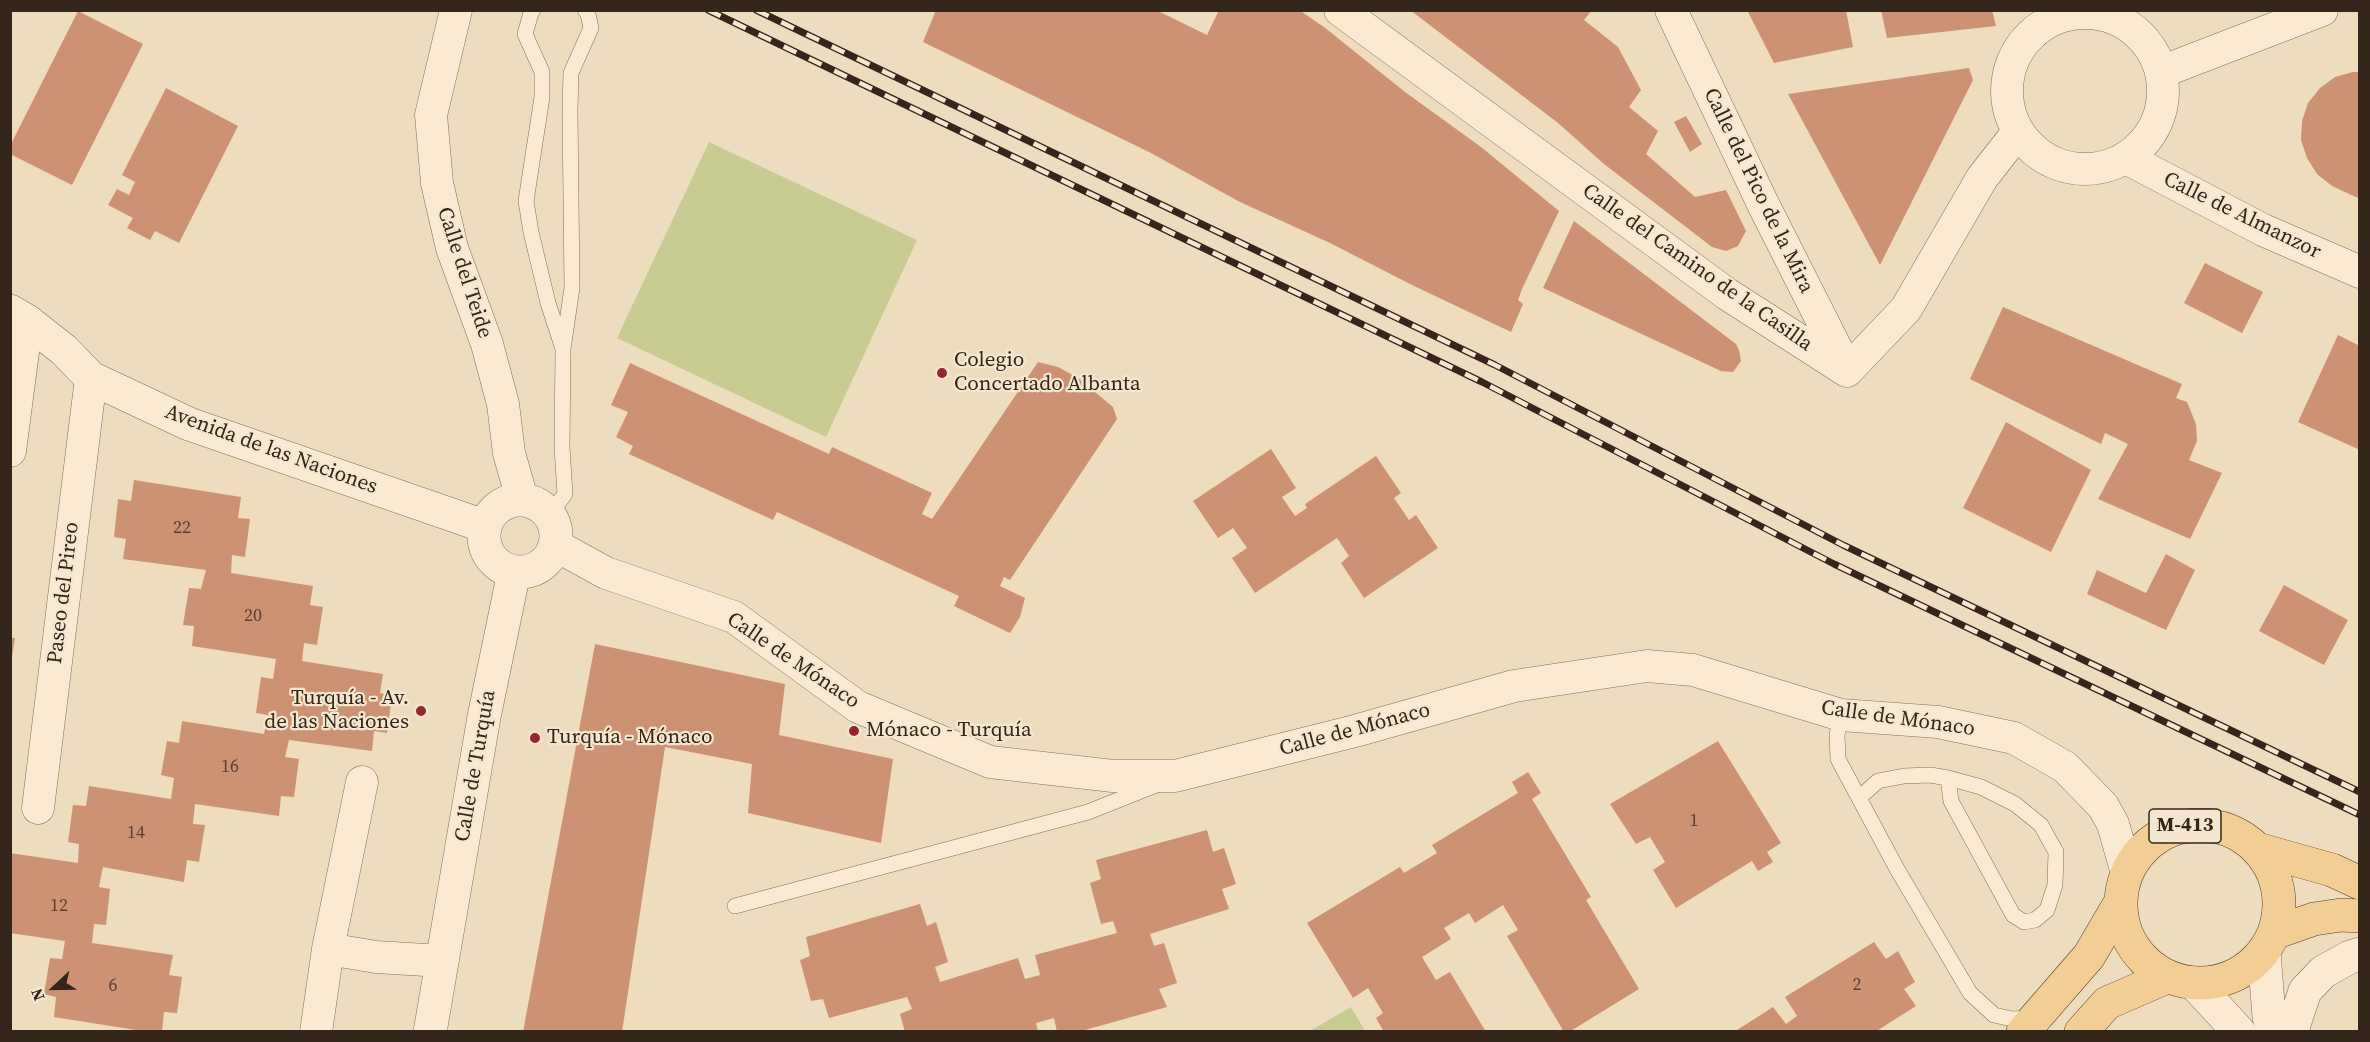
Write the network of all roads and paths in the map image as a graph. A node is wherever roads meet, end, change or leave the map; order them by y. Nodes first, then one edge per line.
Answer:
1 (456, 10) edge
2 (533, 10) edge
3 (585, 10) edge
4 (1340, 10) edge
5 (1671, 10) edge
6 (2322, 10) edge
7 (2042, 17) edge
8 (2161, 72) junction
9 (2018, 132) junction
10 (2126, 158) junction
11 (2360, 272) edge
12 (19, 316) edge
13 (563, 349) junction
14 (1847, 371) junction
15 (91, 378) junction
16 (10, 451) edge
17 (542, 519) junction
18 (484, 526) junction
19 (514, 572) junction
20 (1840, 715) junction
21 (1183, 774) junction
22 (1948, 778) junction
23 (363, 782) dead end
24 (1859, 798) junction
25 (38, 808) dead end
26 (2257, 849) junction
27 (2360, 883) edge
28 (2123, 888) junction
29 (735, 906) dead end
30 (2360, 916) edge
31 (2269, 943) junction
32 (328, 949) junction
33 (2360, 954) edge
34 (442, 962) junction
35 (2181, 980) junction
36 (2029, 1024) edge
37 (316, 1032) edge
38 (430, 1032) edge
39 (2081, 1032) edge
40 (2239, 1032) edge
41 (2273, 1032) edge
42 (2293, 1032) edge

1 - 17 street, Calle del Teide
2 - 13 lane
3 - 13 lane
4 - 14 street, Calle del Camino de la Casilla
5 - 14 street, Calle del Pico de la Mira
6 - 8 street
7 - 8 street
7 - 9 street
8 - 10 street
9 - 10 street
9 - 14 street
10 - 11 street, Calle de Almanzor
12 - 15 street, Avenida de las Naciones
12 - 16 street
13 - 17 lane
15 - 18 street, Avenida de las Naciones
15 - 25 street, Paseo del Pireo
17 - 18 street
17 - 19 street
17 - 21 street, Calle de Mónaco
18 - 19 street
19 - 34 street, Calle de Turquía
20 - 21 street, Calle de Mónaco
20 - 24 lane
20 - 28 street, Calle de Mónaco
21 - 29 lane
22 - 22 lane
22 - 24 lane
23 - 32 street
24 - 36 lane
26 - 27 main road, M-413
26 - 28 main road, M-413
26 - 31 main road, M-413
28 - 35 main road
28 - 36 main road
30 - 31 main road
31 - 35 main road
31 - 41 street
32 - 34 street
32 - 37 street
33 - 42 street
34 - 38 street, Calle de Turquía
35 - 39 main road
35 - 40 street

